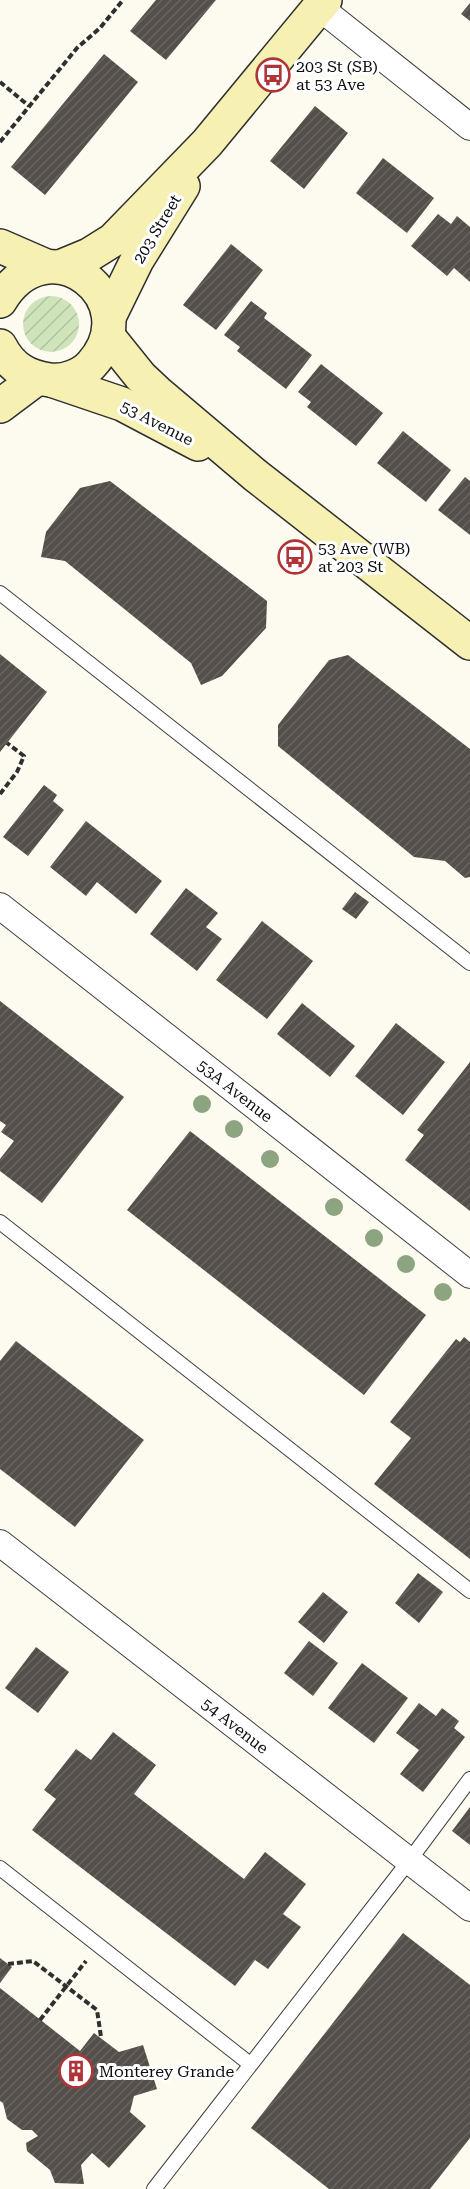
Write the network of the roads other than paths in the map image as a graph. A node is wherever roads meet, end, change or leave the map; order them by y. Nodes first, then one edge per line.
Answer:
1 (322, 4) edge
2 (470, 127) edge
3 (207, 143) junction
4 (0, 246) edge
5 (53, 266) junction
6 (0, 301) edge
7 (109, 327) junction
8 (0, 346) edge
9 (45, 380) junction
10 (0, 406) edge
11 (255, 475) junction
12 (0, 593) edge
13 (470, 643) edge
14 (0, 906) edge
15 (470, 963) edge
16 (0, 1222) edge
17 (470, 1275) edge
18 (0, 1542) edge
19 (470, 1591) edge
20 (470, 1779) edge
21 (409, 1861) junction
22 (0, 1868) edge
23 (470, 1908) edge
24 (250, 2064) junction
25 (154, 2189) edge

1 - 2 street
1 - 3 main road, 203 Street
3 - 5 main road, 203 Street
3 - 7 main road, 203 Street
4 - 5 main road
5 - 6 main road, 203 Street
5 - 7 main road, 53 Avenue
7 - 9 main road, 203 Street
7 - 11 main road, 53 Avenue
8 - 9 main road, 53 Avenue
9 - 10 main road
9 - 11 main road, 53 Avenue
11 - 13 main road, 53 Avenue
12 - 15 lane
14 - 17 street, 53A Avenue
16 - 19 lane
18 - 21 street, 54 Avenue
20 - 21 lane
21 - 23 street, 54 Avenue
21 - 24 lane
22 - 24 lane
24 - 25 lane

